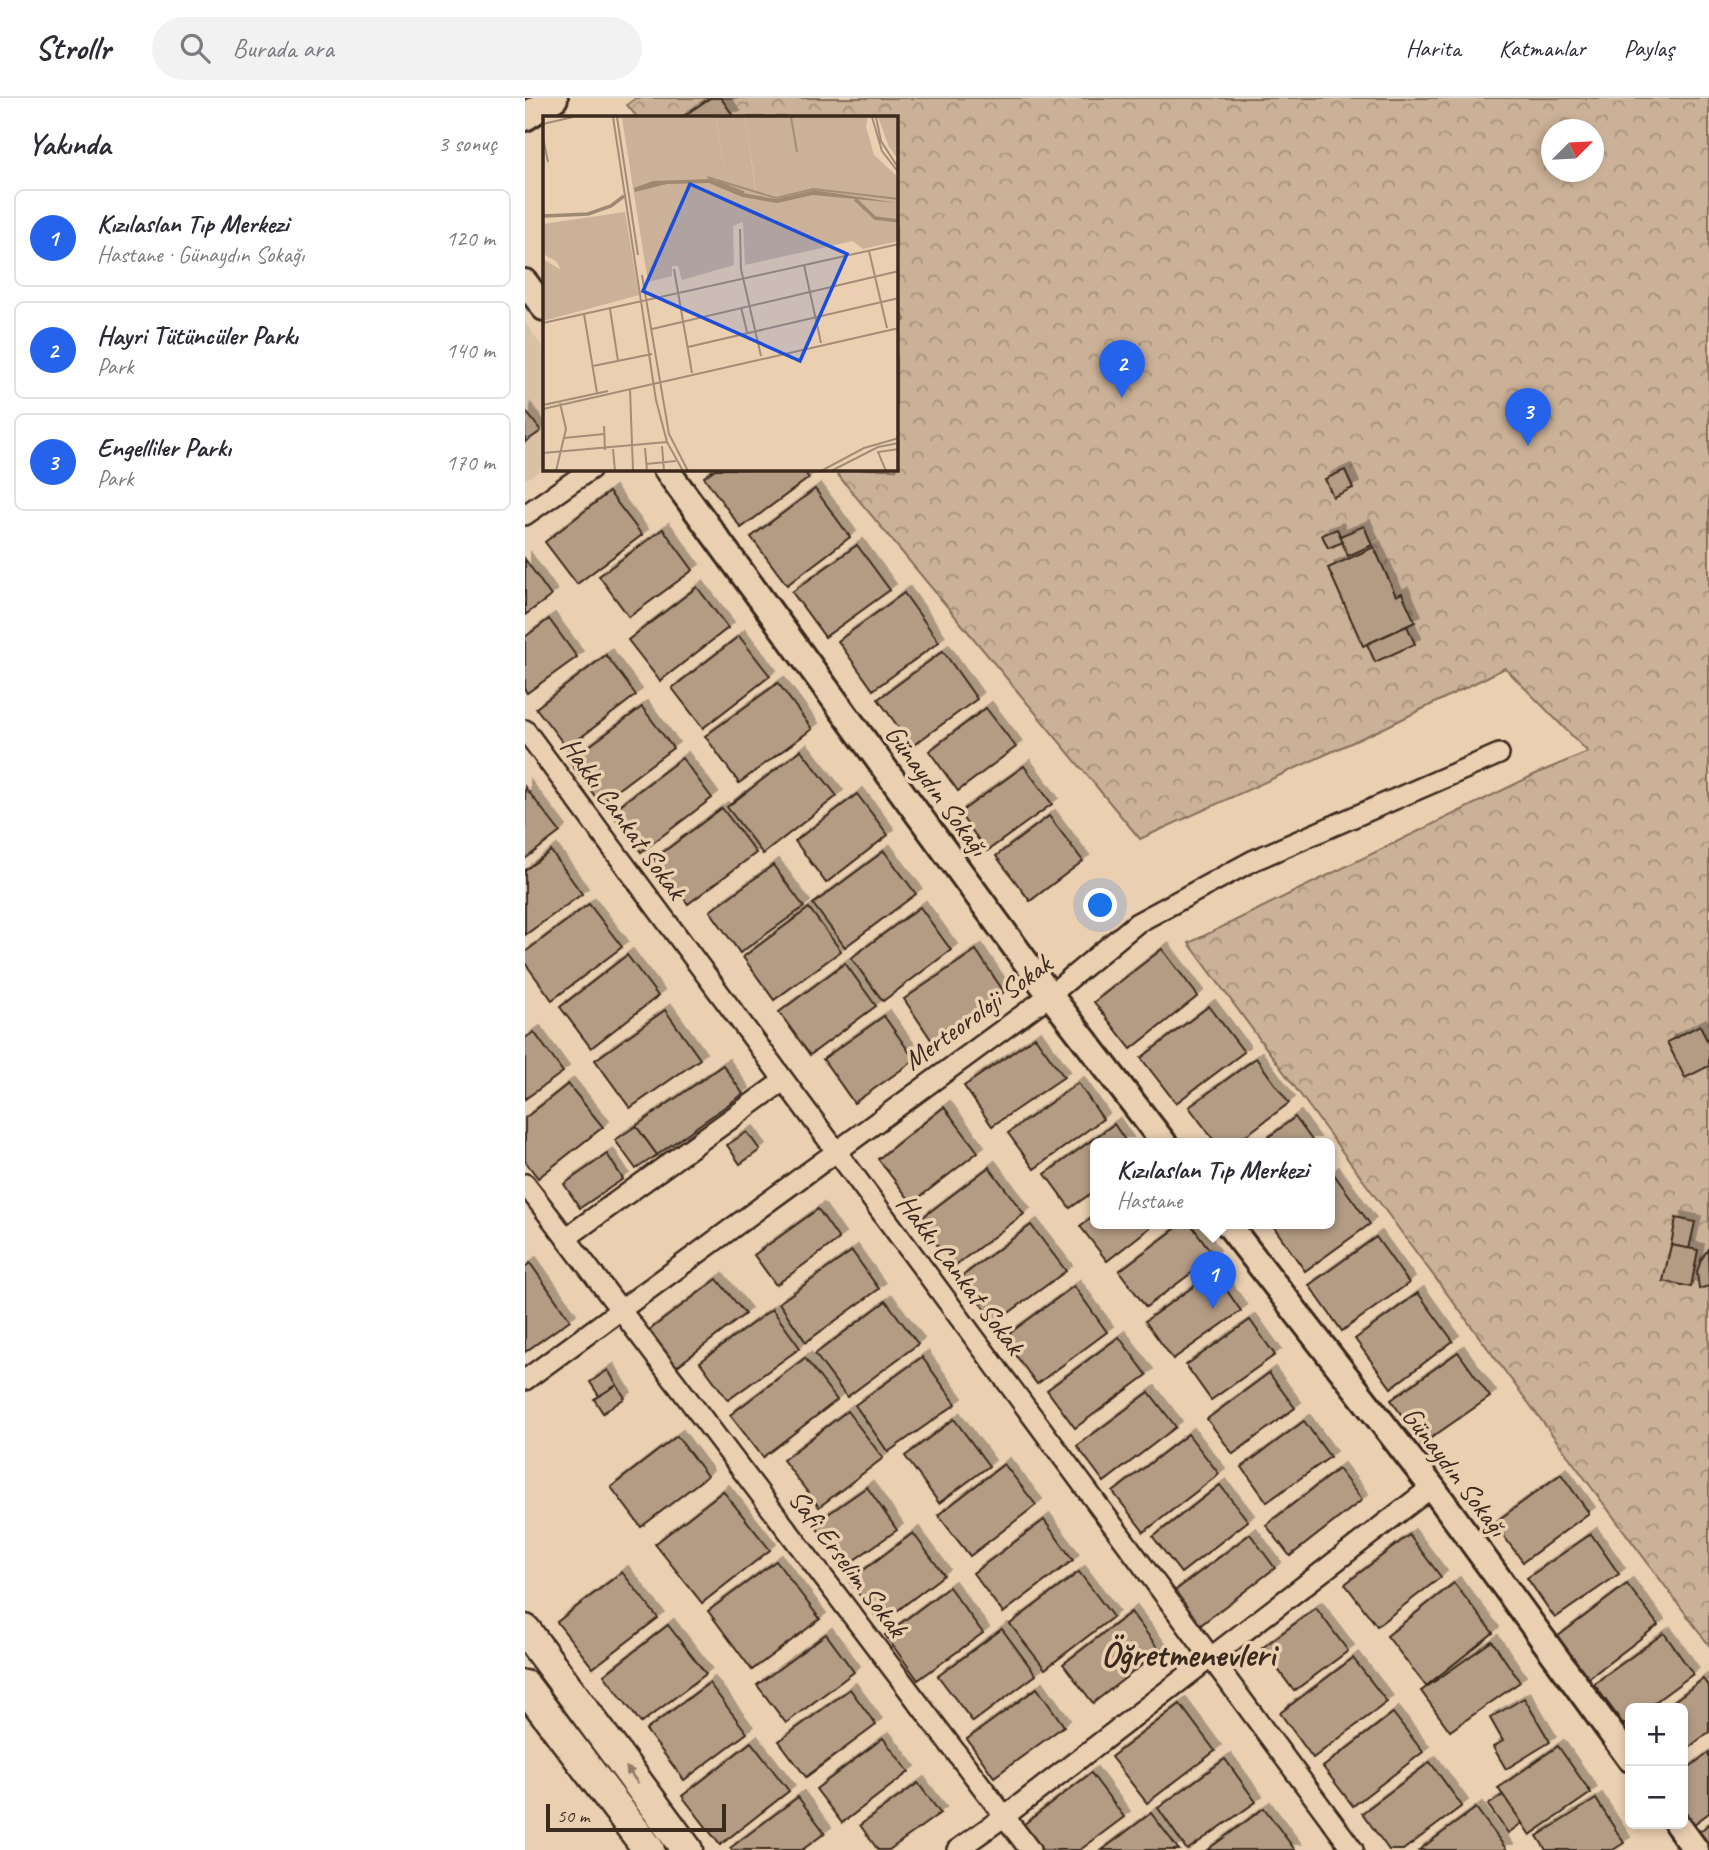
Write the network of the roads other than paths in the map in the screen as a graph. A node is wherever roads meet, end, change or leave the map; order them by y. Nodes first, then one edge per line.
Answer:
1 (554, 98) edge
2 (525, 117) edge
3 (525, 282) edge
4 (543, 306) edge
5 (587, 471) edge
6 (667, 471) edge
7 (525, 515) edge
8 (525, 730) edge
9 (1499, 754) dead end
10 (1050, 995) junction
11 (783, 1081) junction
12 (1160, 1138) edge
13 (835, 1152) junction
14 (525, 1184) edge
15 (1232, 1229) edge
16 (566, 1238) junction
17 (621, 1309) junction
18 (525, 1380) edge
19 (1432, 1487) junction
20 (525, 1630) edge
21 (1212, 1658) junction
22 (525, 1686) edge
23 (1625, 1752) edge
24 (1005, 1816) junction
25 (1681, 1829) edge
26 (649, 1850) edge
27 (687, 1850) edge
28 (957, 1850) edge
29 (1030, 1850) edge
30 (1353, 1850) edge
31 (1696, 1850) edge

1 - 2 main road
3 - 4 street
5 - 7 street
6 - 10 street, Günaydın Sokağı
8 - 11 street, Hakkı Cankat Sokak
9 - 10 street, Merteoroloji Sokak
10 - 12 street, Günaydın Sokağı
10 - 13 street, Merteoroloji Sokak
11 - 13 street, Hakkı Cankat Sokak
11 - 16 street
13 - 17 street, Merteoroloji Sokak
13 - 21 street, Hakkı Cankat Sokak
14 - 16 street, Safi Erselim Sokak
15 - 19 street, Günaydın Sokağı
16 - 17 street, Safi Erselim Sokak
17 - 18 street, Merteoroloji Sokak
17 - 24 street, Safi Erselim Sokak
19 - 21 street
19 - 23 street, Günaydın Sokağı
27 -> 20 main road
21 - 24 street
21 - 30 street, Hakkı Cankat Sokak
22 - 26 main road
24 - 28 street
24 - 29 street, Safi Erselim Sokak
25 - 31 street

